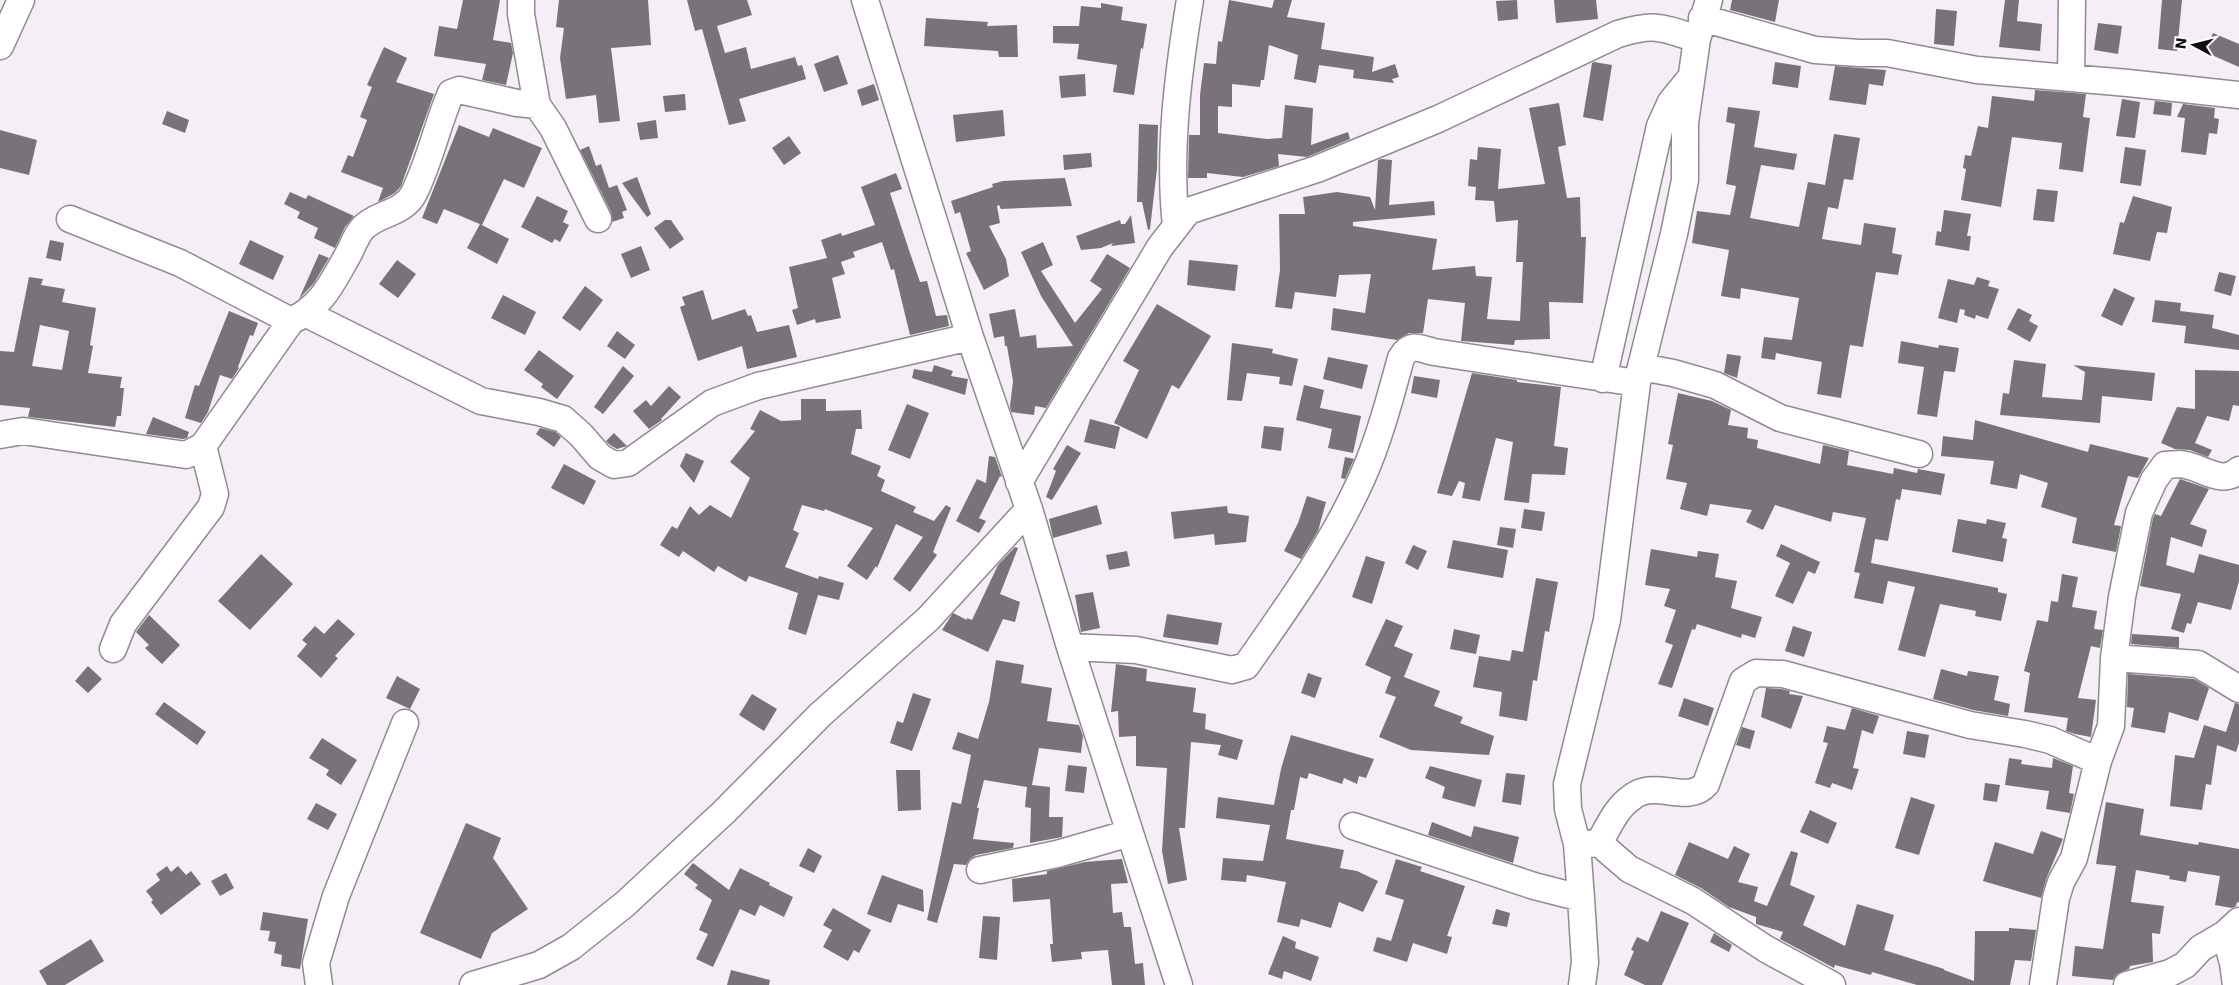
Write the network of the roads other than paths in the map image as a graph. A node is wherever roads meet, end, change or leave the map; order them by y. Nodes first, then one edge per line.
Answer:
1 (21, 0) edge
2 (521, 0) edge
3 (865, 0) edge
4 (1190, 0) edge
5 (2072, 0) edge
6 (1704, 12) edge
7 (0, 46) edge
8 (1692, 76) junction
9 (2071, 78) junction
10 (2239, 95) edge
11 (537, 105) junction
12 (598, 219) dead end
13 (70, 220) dead end
14 (1176, 226) junction
15 (299, 318) junction
16 (970, 337) junction
17 (1639, 375) junction
18 (1603, 379) junction
19 (0, 435) edge
20 (204, 446) junction
21 (1918, 454) dead end
22 (2239, 470) edge
23 (1020, 482) junction
24 (1029, 510) junction
25 (1070, 647) junction
26 (113, 650) dead end
27 (2114, 658) junction
28 (2239, 689) edge
29 (405, 723) dead end
30 (2098, 761) junction
31 (1353, 826) dead end
32 (1130, 833) junction
33 (1588, 844) junction
34 (980, 870) dead end
35 (1581, 898) junction
36 (2232, 927) edge
37 (319, 985) edge
38 (473, 985) edge
39 (1179, 985) edge
40 (1582, 985) edge
41 (1832, 985) edge
42 (2043, 985) edge
43 (2127, 985) edge
44 (2236, 985) edge

1 - 7 street
2 - 11 street
3 - 16 street
4 - 14 street
5 - 9 street
6 - 8 street
6 - 9 street
6 - 14 street
8 - 17 street
8 - 18 street
9 - 10 street
11 - 12 street
11 - 15 street
13 - 15 street
14 - 23 street
15 - 16 street
15 - 20 street
16 - 23 street
17 - 18 street
17 - 21 street
17 - 33 street
18 - 25 street
19 - 20 street
20 - 26 street
22 - 27 street
23 - 24 street
24 - 25 street
24 - 38 street
25 - 32 street
27 - 28 street
27 - 30 street
29 - 37 street
30 - 33 street
30 - 42 street
31 - 35 street
32 - 34 street
32 - 39 street
33 - 35 street
33 - 41 street
35 - 40 street
36 - 43 street
36 - 44 street

